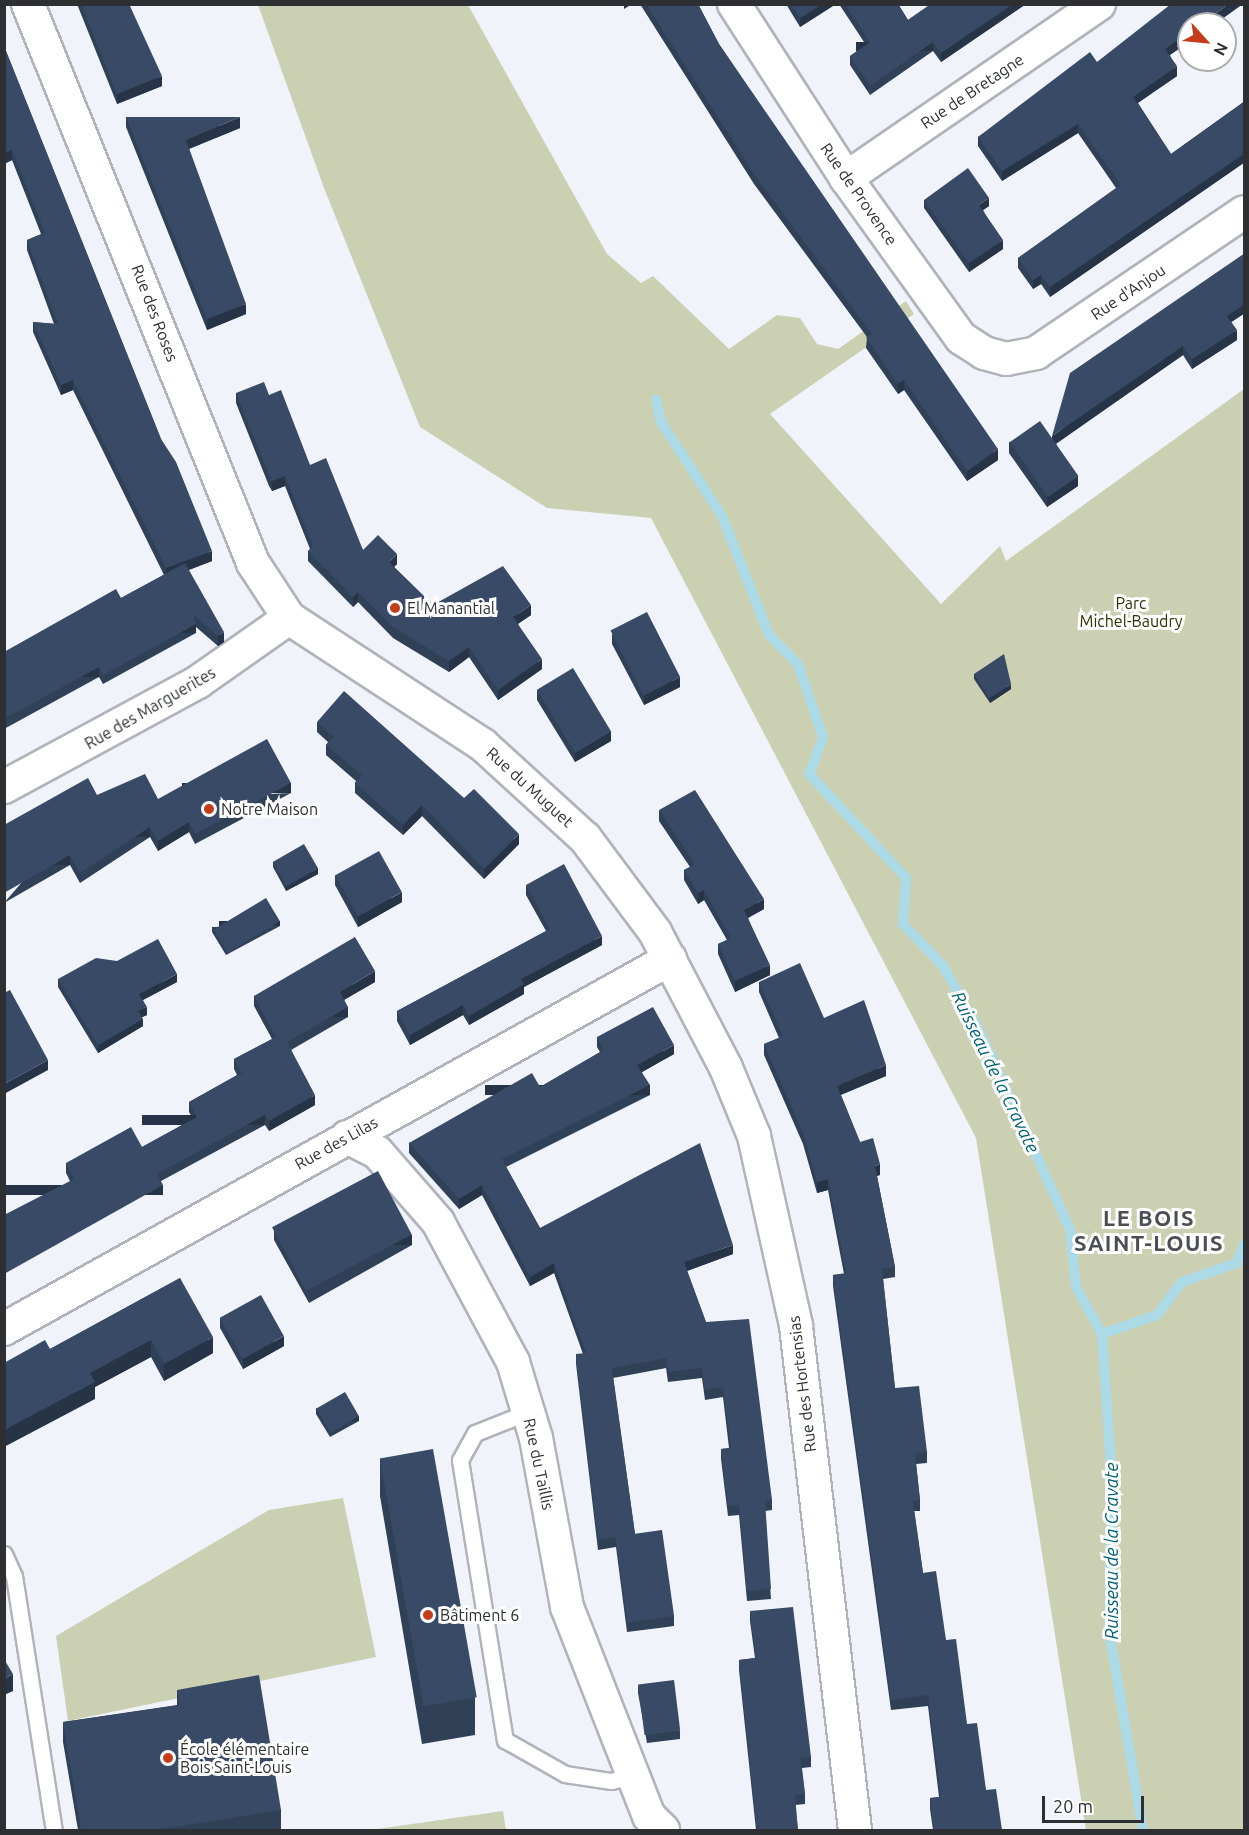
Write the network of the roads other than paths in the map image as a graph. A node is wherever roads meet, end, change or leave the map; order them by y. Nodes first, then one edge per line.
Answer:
1 (28, 4) edge
2 (734, 4) edge
3 (1099, 4) edge
4 (846, 178) junction
5 (1245, 212) edge
6 (1006, 359) joint
7 (289, 618) junction
8 (4, 787) edge
9 (669, 959) junction
10 (347, 1137) junction
11 (4, 1329) edge
12 (528, 1412) junction
13 (4, 1554) edge
14 (633, 1776) junction
15 (54, 1830) edge
16 (663, 1830) edge
17 (855, 1830) edge

1 - 7 street, Rue des Roses
2 - 4 street, Rue de Provence
3 - 4 street, Rue de Bretagne
4 - 6 street, Rue de Provence
5 - 6 street, Rue d'Anjou
7 - 8 street, Rue des Marguerites
7 - 9 street, Rue du Muguet
9 - 10 street, Rue des Lilas
9 - 17 street, Rue des Hortensias
10 - 11 street, Rue des Lilas
10 - 12 street, Rue du Taillis
12 - 14 street, Rue du Taillis
12 - 14 lane
13 - 15 lane
14 - 16 street, Rue du Taillis

